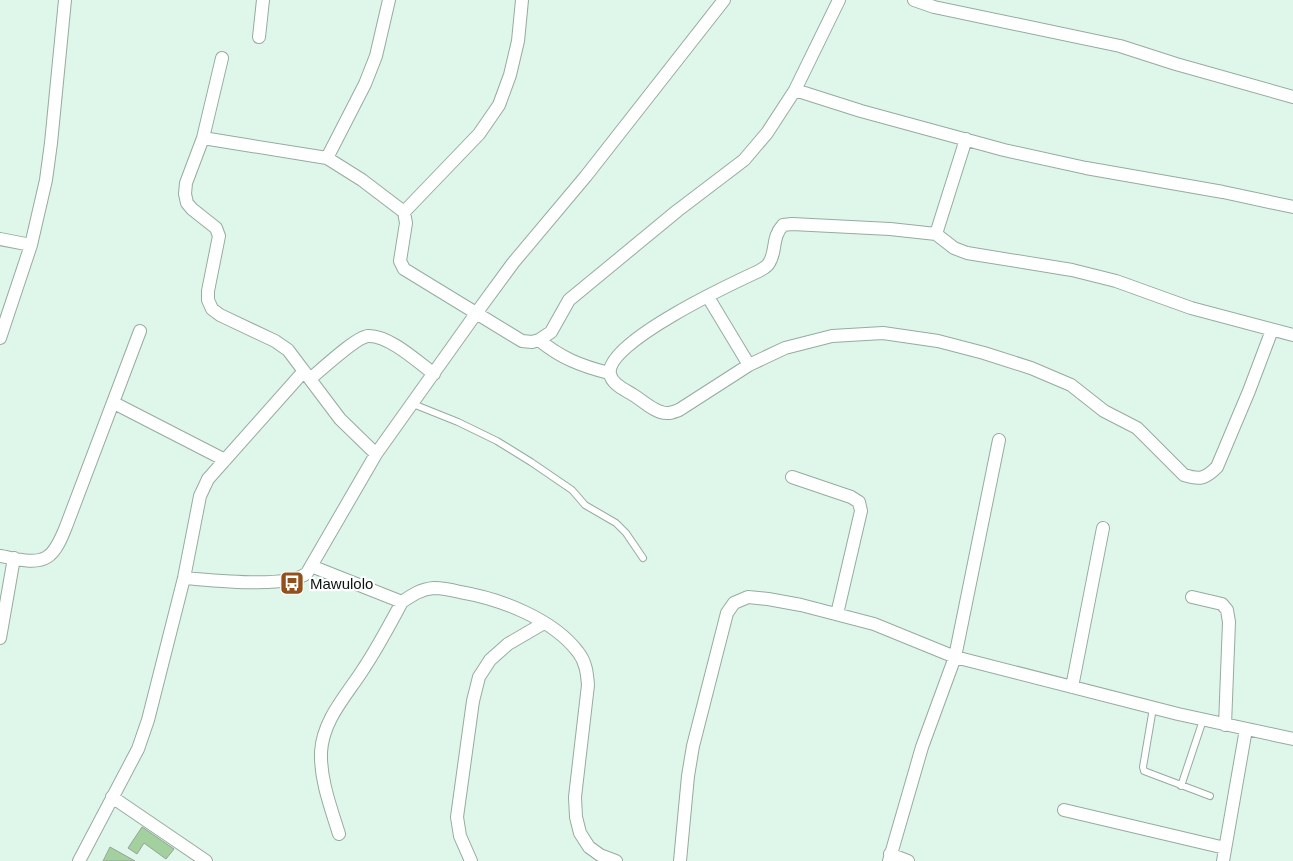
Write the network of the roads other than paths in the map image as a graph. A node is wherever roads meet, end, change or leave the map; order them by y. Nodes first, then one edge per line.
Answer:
1 (64, 0) edge
2 (263, 0) edge
3 (389, 0) edge
4 (522, 0) edge
5 (724, 0) edge
6 (839, 0) edge
7 (914, 0) edge
8 (259, 37) dead end
9 (222, 58) dead end
10 (795, 90) junction
11 (1293, 97) edge
12 (202, 138) junction
13 (966, 140) junction
14 (327, 158) junction
15 (1293, 207) edge
16 (404, 212) junction
17 (936, 234) junction
18 (0, 239) edge
19 (32, 244) junction
20 (708, 297) junction
21 (477, 313) junction
22 (1272, 330) junction
23 (140, 331) dead end
24 (1293, 335) edge
25 (0, 338) edge
26 (539, 340) junction
27 (748, 365) junction
28 (610, 372) junction
29 (434, 374) junction
30 (307, 375) junction
31 (114, 403) junction
32 (413, 404) junction
33 (999, 440) dead end
34 (376, 454) junction
35 (225, 460) junction
36 (792, 477) dead end
37 (1103, 528) dead end
38 (0, 556) edge
39 (14, 558) junction
40 (643, 558) dead end
41 (311, 566) junction
42 (184, 578) junction
43 (1192, 598) dead end
44 (402, 602) junction
45 (838, 614) junction
46 (544, 623) junction
47 (0, 638) edge
48 (955, 658) junction
49 (1072, 687) junction
50 (1153, 708) junction
51 (1203, 720) junction
52 (1225, 725) junction
53 (1246, 729) junction
54 (1293, 739) edge
55 (1181, 786) junction
56 (1210, 796) dead end
57 (112, 797) junction
58 (1064, 810) dead end
59 (339, 834) dead end
60 (1225, 848) junction
61 (889, 858) edge
62 (79, 861) edge
63 (206, 861) edge
64 (471, 861) edge
65 (616, 861) edge
66 (680, 861) edge
67 (908, 861) edge
68 (1223, 861) edge

1 - 19 street
2 - 8 street
3 - 14 street
4 - 16 street
5 - 21 street
6 - 10 street
7 - 11 street
9 - 12 street
10 - 13 street
10 - 26 street
12 - 14 street
12 - 30 street
13 - 15 street
13 - 17 street
14 - 16 street
16 - 21 street
17 - 20 street
17 - 22 street
18 - 19 street
19 - 25 street
20 - 27 street
20 - 28 street
21 - 26 street
21 - 29 street
22 - 24 street
22 - 27 street
23 - 31 street
26 - 28 street
27 - 28 street
29 - 30 street
29 - 32 street
30 - 34 street
30 - 35 street
31 - 35 street
31 - 39 street
32 - 34 street
32 - 40 lane
33 - 48 street
34 - 41 street
35 - 42 street
36 - 45 street
37 - 49 street
38 - 39 street
39 - 47 street
41 - 42 street
41 - 44 street
42 - 57 street
43 - 52 street
44 - 46 street
44 - 59 street
45 - 48 street
45 - 66 street
46 - 64 street
46 - 65 street
48 - 49 street
48 - 61 street
49 - 50 street
50 - 51 street
50 - 55 lane
51 - 52 street
51 - 55 lane
52 - 53 street
53 - 54 street
53 - 60 street
55 - 56 lane
57 - 62 street
57 - 63 street
58 - 60 street
60 - 68 street
61 - 67 street

